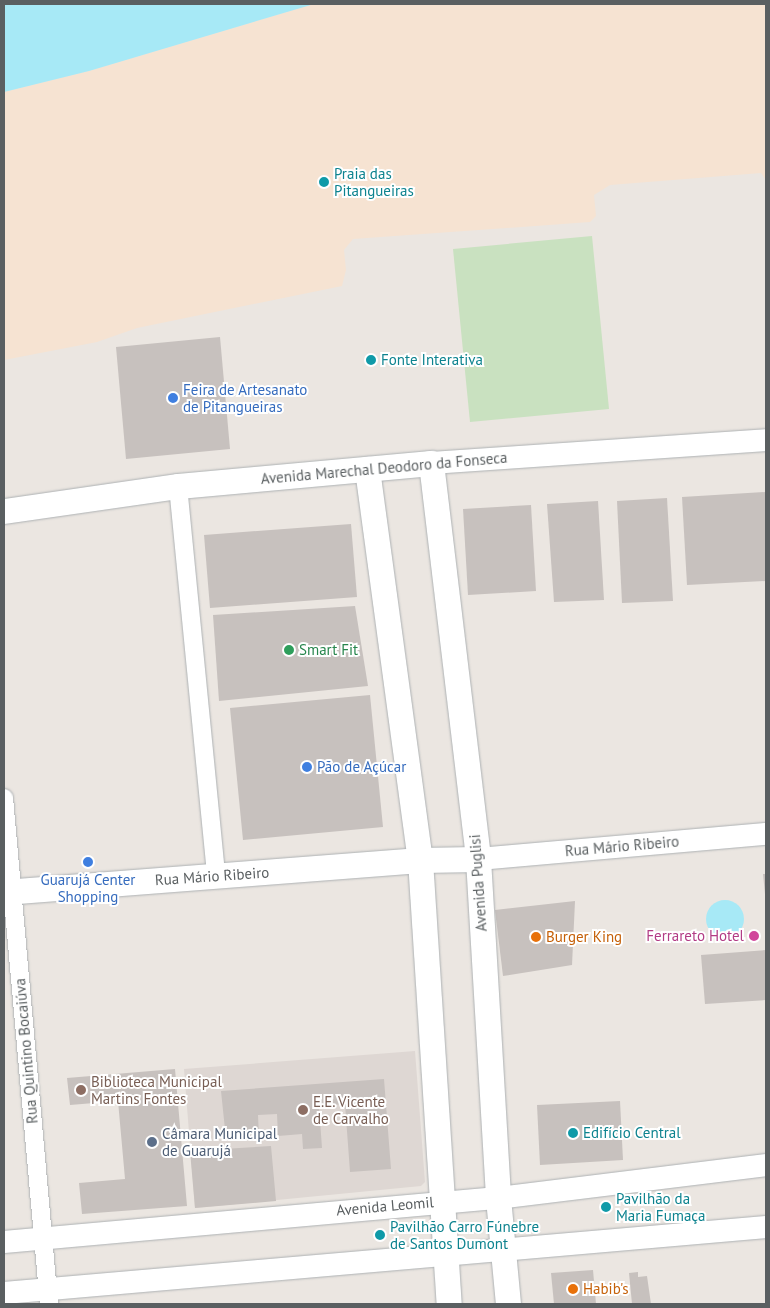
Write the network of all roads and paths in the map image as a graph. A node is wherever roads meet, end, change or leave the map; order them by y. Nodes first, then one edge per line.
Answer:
1 (766, 440) edge
2 (431, 463) junction
3 (368, 469) junction
4 (178, 486) junction
5 (4, 511) edge
6 (4, 798) edge
7 (766, 834) edge
8 (478, 859) junction
9 (420, 860) junction
10 (216, 876) junction
11 (7, 892) edge
12 (766, 1165) edge
13 (498, 1198) junction
14 (441, 1201) junction
15 (766, 1228) edge
16 (43, 1238) junction
17 (4, 1242) edge
18 (502, 1251) junction
19 (445, 1255) junction
20 (4, 1293) edge
21 (48, 1296) edge
22 (449, 1304) edge
23 (508, 1304) edge

1 - 2 street, Avenida Marechal Deodoro da Fonseca
2 - 3 main road, Avenida Marechal Deodoro da Fonseca
2 - 8 main road, Avenida Puglisi
3 - 4 main road, Avenida Marechal Deodoro da Fonseca
3 - 9 main road
4 - 5 main road, Avenida Marechal Deodoro da Fonseca
4 - 10 street
6 - 11 street, Rua Quintino Bocaiúva
7 - 8 street, Rua Mário Ribeiro
8 - 9 main road, Rua Mário Ribeiro
8 - 13 main road, Avenida Puglisi
9 - 10 main road, Rua Mário Ribeiro
9 - 14 main road
10 - 11 main road, Rua Mário Ribeiro
11 - 16 street, Rua Quintino Bocaiúva
12 - 13 street, Avenida Leomil
13 - 14 street, Avenida Leomil
13 - 18 main road, Avenida Puglisi
14 - 16 street, Avenida Leomil
14 - 19 main road
15 - 18 street
16 - 17 street, Avenida Leomil
16 - 21 street, Rua Quintino Bocaiúva
18 - 19 street
18 - 23 main road, Avenida Puglisi
19 - 21 street
19 - 22 main road
20 - 21 street

